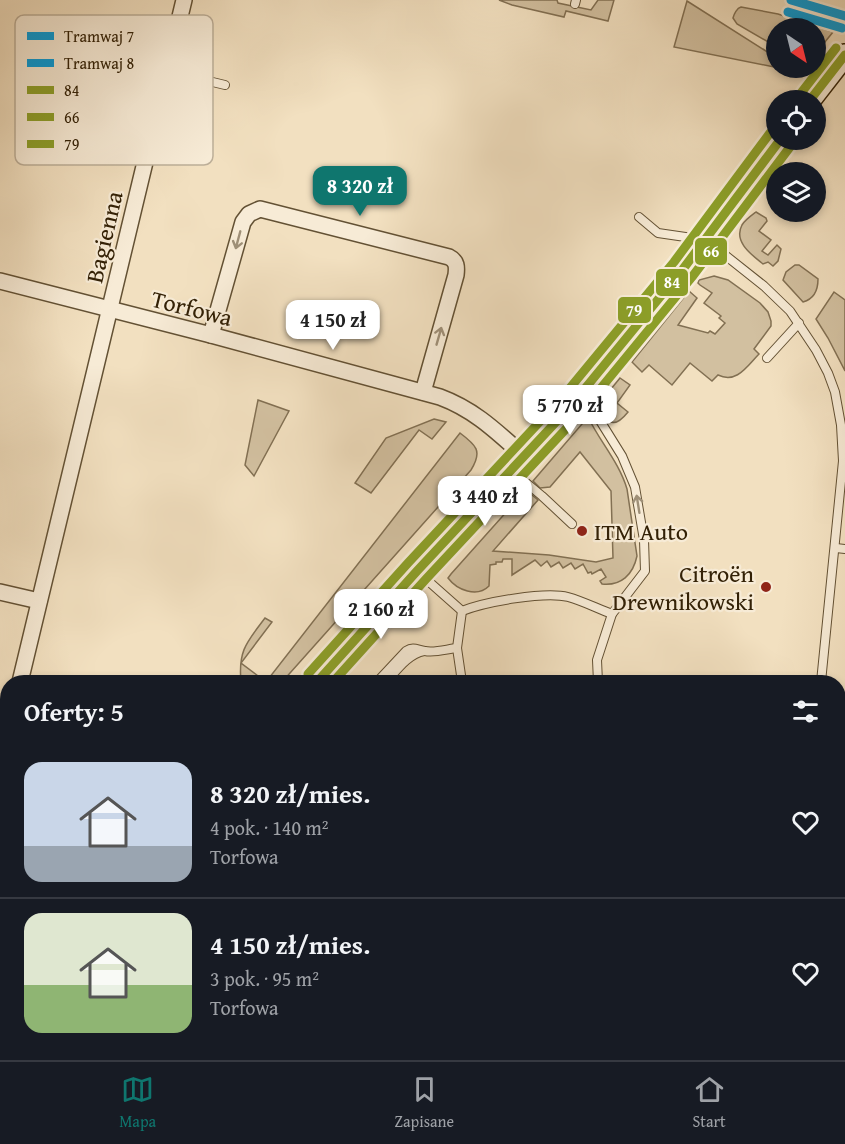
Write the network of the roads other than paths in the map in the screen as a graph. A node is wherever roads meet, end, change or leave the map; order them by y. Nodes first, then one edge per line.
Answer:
1 (184, 0) edge
2 (180, 15) edge
3 (845, 55) edge
4 (213, 82) edge
5 (225, 85) dead end
6 (818, 90) edge
7 (773, 150) edge
8 (144, 165) edge
9 (639, 216) dead end
10 (706, 240) junction
11 (0, 281) edge
12 (110, 310) junction
13 (799, 323) junction
14 (211, 335) junction
15 (767, 358) dead end
16 (586, 389) junction
17 (423, 392) junction
18 (517, 463) junction
19 (572, 524) dead end
20 (836, 548) junction
21 (845, 549) edge
22 (417, 571) junction
23 (0, 592) edge
24 (39, 601) junction
25 (462, 611) junction
26 (612, 614) junction
27 (457, 648) junction
28 (426, 651) junction
29 (22, 675) edge
30 (323, 675) edge
31 (384, 675) edge
32 (393, 675) edge
33 (461, 675) edge
34 (598, 675) edge
35 (822, 675) edge

1 - 2 street, Bagienna
3 - 6 street
4 - 5 lane
7 - 10 street
8 - 12 street, Bagienna
9 - 10 lane
10 - 13 lane
10 - 16 street
11 - 12 street, Bagienna
12 - 14 street, Torfowa
12 - 24 street, Bagienna
13 - 15 lane
13 - 20 lane
14 - 17 street, Torfowa
17 -> 14 street
16 - 18 street
26 -> 16 lane
17 - 18 street, Torfowa
18 - 19 lane
18 - 22 street
20 - 21 lane
20 - 35 lane
22 - 25 lane
22 - 30 street
23 - 24 street
24 - 29 street, Bagienna
25 - 26 lane
25 - 27 lane
26 - 34 lane
27 - 28 lane
27 - 33 lane
28 - 31 lane
28 - 32 lane

